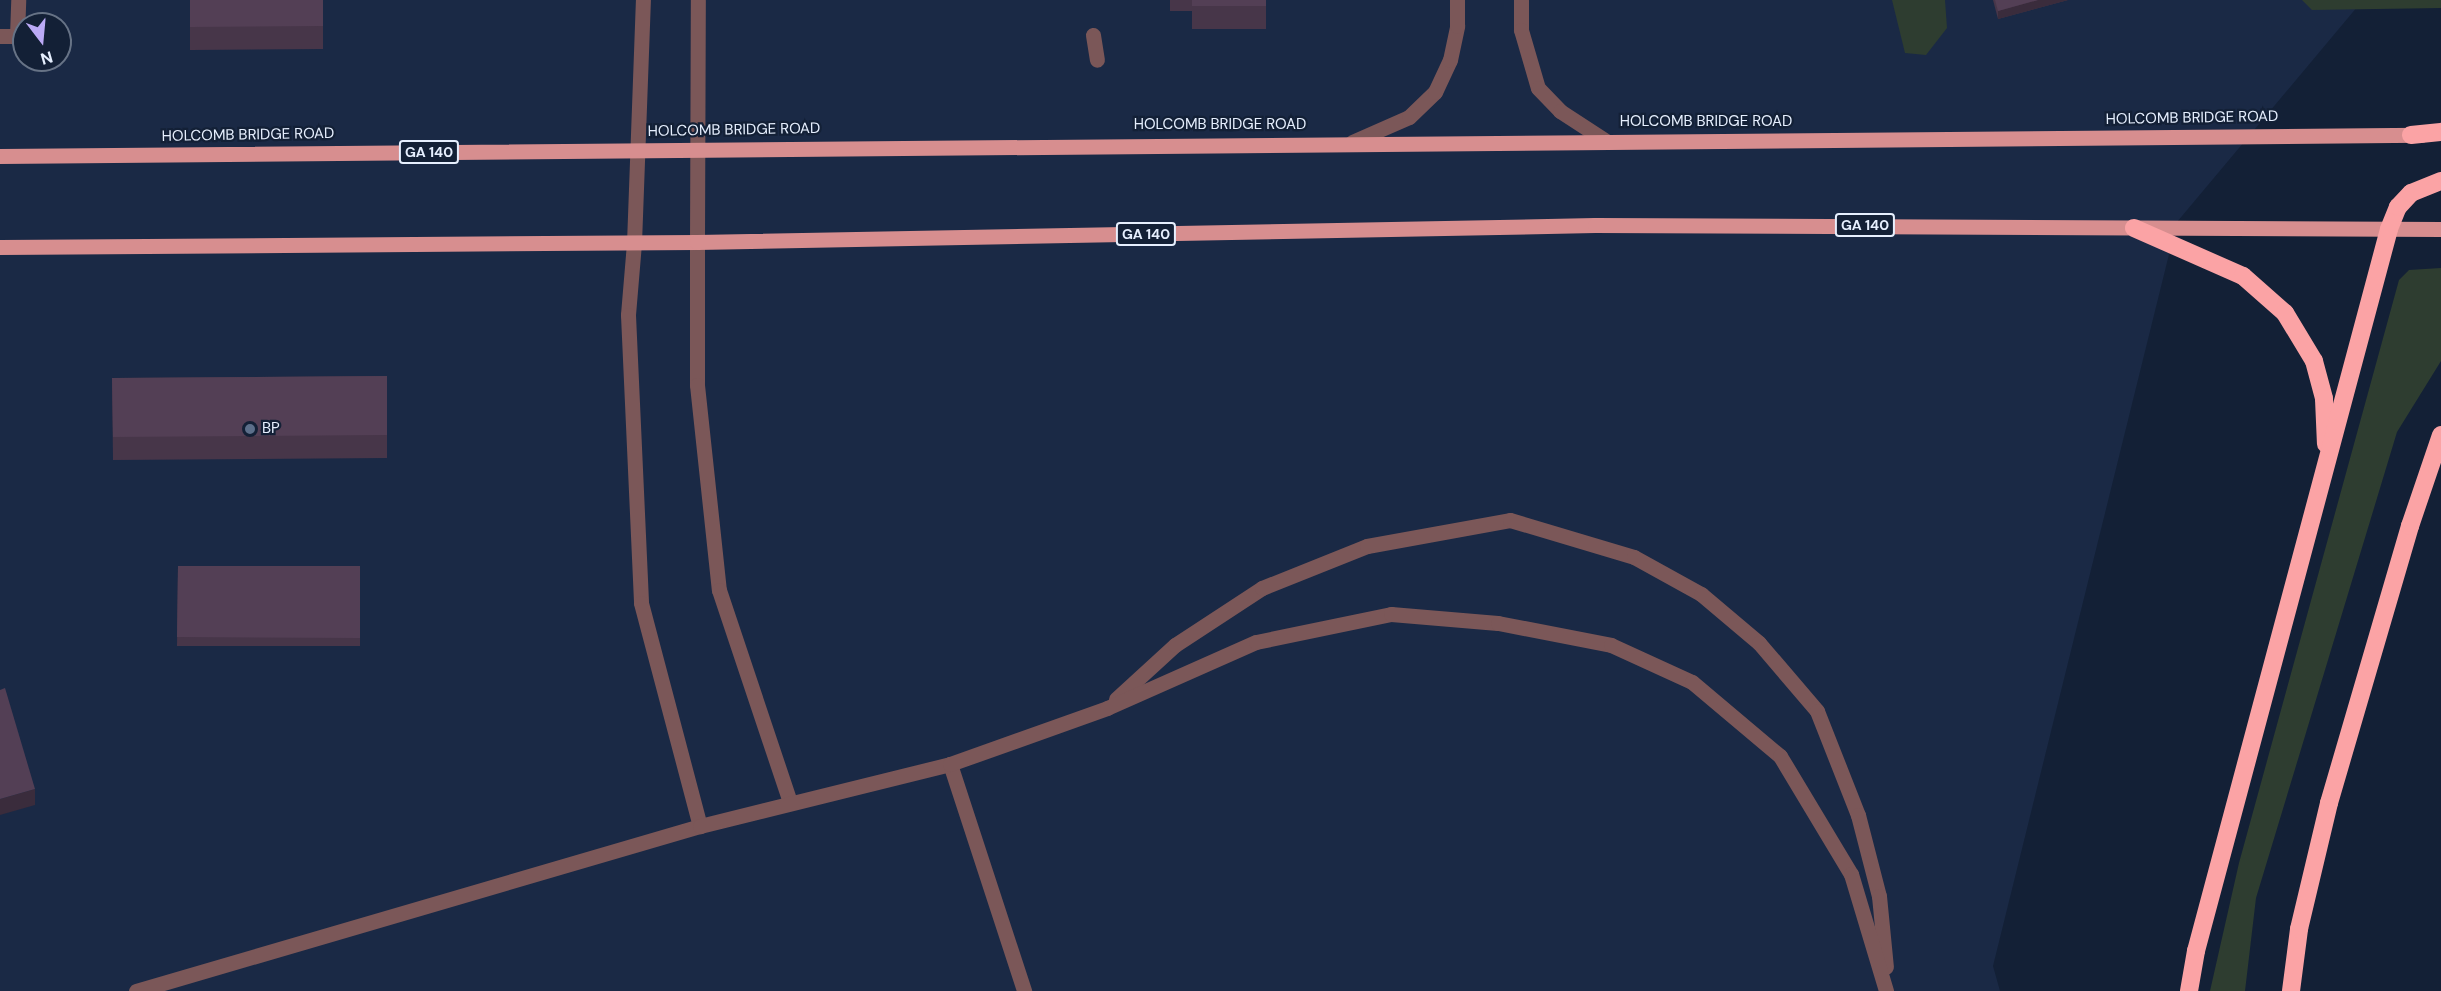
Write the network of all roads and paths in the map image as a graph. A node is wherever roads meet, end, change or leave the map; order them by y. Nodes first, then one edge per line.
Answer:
1 (18, 0) edge
2 (643, 0) edge
3 (698, 0) edge
4 (1457, 0) edge
5 (1521, 0) edge
6 (1093, 34) dead end
7 (0, 36) edge
8 (1097, 60) dead end
9 (2441, 133) edge
10 (2411, 135) joint
11 (1606, 141) junction
12 (1352, 142) junction
13 (637, 150) junction
14 (697, 150) junction
15 (0, 156) edge
16 (2441, 181) edge
17 (2134, 228) junction
18 (2389, 229) junction
19 (2441, 229) edge
20 (697, 242) junction
21 (634, 243) junction
22 (0, 247) edge
23 (2441, 435) edge
24 (2322, 484) junction
25 (1107, 708) junction
26 (950, 764) junction
27 (790, 802) junction
28 (700, 826) junction
29 (136, 991) edge
30 (1024, 991) edge
31 (1887, 991) edge
32 (2189, 991) edge
33 (2291, 991) edge

1 - 7 street
2 - 13 street
3 - 14 street
4 - 12 street
5 - 11 street
6 - 8 street
9 - 10 highway
10 - 11 main road, HOLCOMB BRIDGE ROAD / GA 140
11 - 12 main road, HOLCOMB BRIDGE ROAD / GA 140
12 - 14 main road, HOLCOMB BRIDGE ROAD / GA 140
13 - 14 main road, HOLCOMB BRIDGE ROAD / GA 140
13 - 15 main road, HOLCOMB BRIDGE ROAD / GA 140
13 - 21 street
14 - 20 street
16 - 18 highway
17 - 18 main road, GA 140
17 - 20 main road, GA 140
17 - 24 highway
18 - 19 main road, GA 140
18 - 24 highway
20 - 21 main road, GA 140
20 - 27 street
21 - 22 main road, GA 140
21 - 28 street
23 - 33 highway
24 - 32 highway
25 - 26 street
25 - 31 street
25 - 31 street
26 - 27 street
26 - 30 street
27 - 28 street
28 - 29 street

